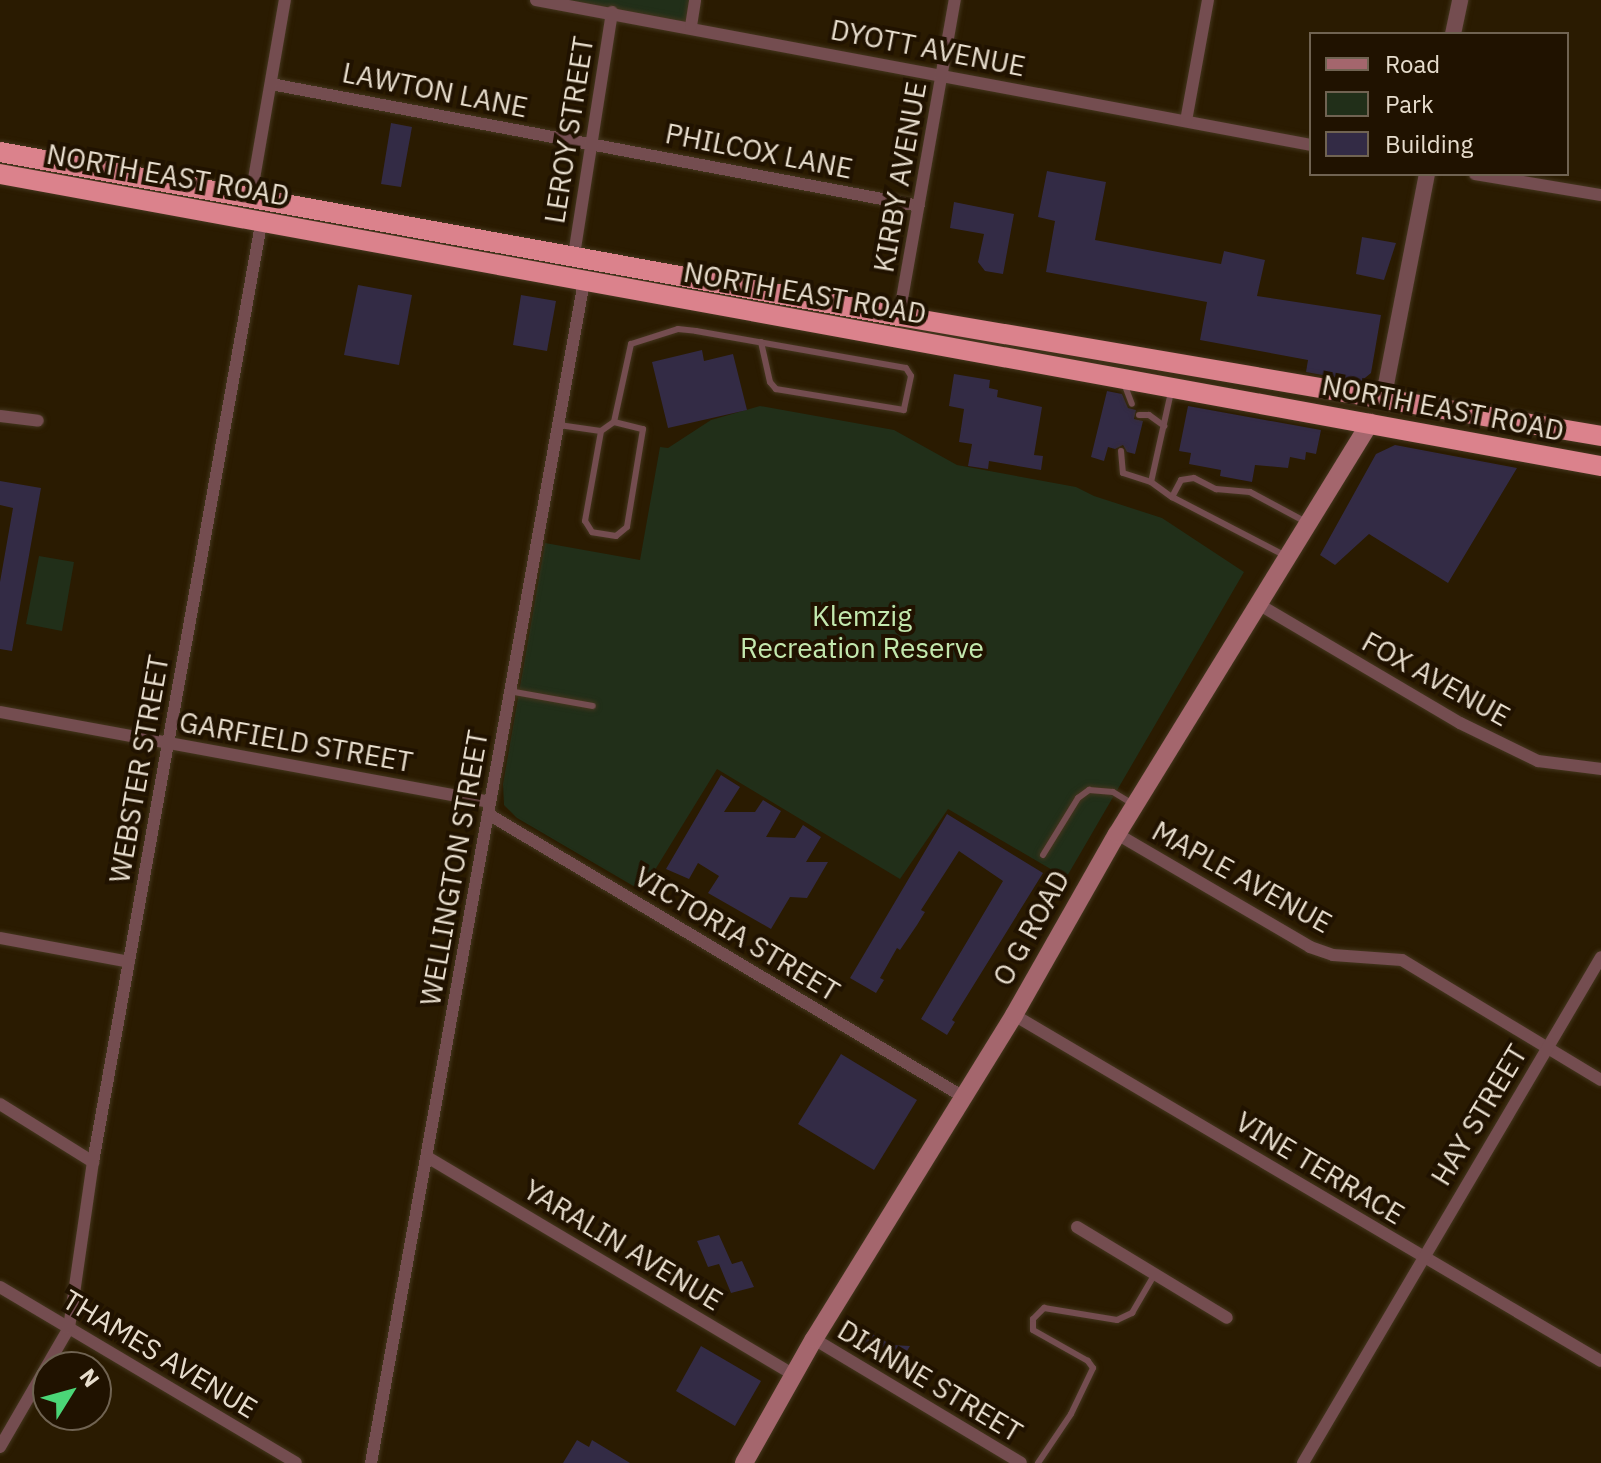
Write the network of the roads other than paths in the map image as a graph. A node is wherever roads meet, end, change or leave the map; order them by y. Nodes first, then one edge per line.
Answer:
1 (285, 0) edge
2 (540, 0) edge
3 (695, 0) edge
4 (955, 0) edge
5 (1208, 0) edge
6 (1460, 0) edge
7 (612, 12) junction
8 (691, 26) junction
9 (1453, 32) edge
10 (942, 76) junction
11 (271, 84) junction
12 (1186, 121) junction
13 (591, 144) junction
14 (1309, 145) edge
15 (0, 152) edge
16 (0, 174) edge
17 (1427, 176) edge
18 (1487, 176) edge
19 (1601, 195) edge
20 (251, 196) junction
21 (919, 206) junction
22 (262, 219) junction
23 (574, 255) junction
24 (584, 282) junction
25 (899, 316) junction
26 (895, 338) junction
27 (761, 342) junction
28 (1120, 378) junction
29 (1172, 387) junction
30 (1383, 400) junction
31 (1132, 404) dead end
32 (1139, 415) dead end
33 (0, 416) edge
34 (38, 421) dead end
35 (614, 422) junction
36 (1370, 422) junction
37 (558, 425) junction
38 (1164, 426) junction
39 (601, 431) junction
40 (1601, 436) edge
41 (1121, 451) dead end
42 (1601, 466) edge
43 (1151, 482) junction
44 (1172, 497) junction
45 (1309, 524) junction
46 (1287, 557) junction
47 (1258, 604) junction
48 (509, 691) junction
49 (593, 706) dead end
50 (0, 712) edge
51 (168, 743) junction
52 (1601, 769) edge
53 (1134, 805) junction
54 (489, 808) junction
55 (1117, 834) junction
56 (1043, 855) dead end
57 (0, 938) edge
58 (1601, 957) edge
59 (129, 962) junction
60 (1014, 1015) junction
61 (1547, 1048) junction
62 (1601, 1080) edge
63 (962, 1096) junction
64 (0, 1104) edge
65 (427, 1157) junction
66 (93, 1162) junction
67 (1077, 1227) dead end
68 (1422, 1257) junction
69 (1153, 1277) junction
70 (0, 1287) edge
71 (1227, 1318) dead end
72 (69, 1328) junction
73 (814, 1339) junction
74 (1601, 1361) edge
75 (794, 1375) junction
76 (0, 1447) edge
77 (296, 1463) edge
78 (371, 1463) edge
79 (744, 1463) edge
80 (1021, 1463) edge
81 (1038, 1463) edge
82 (1303, 1463) edge

1 - 11 street
2 - 7 street, DYOTT AVENUE
3 - 8 street
4 - 10 street, KIRBY AVENUE
5 - 12 street
6 - 9 street
7 - 8 street, DYOTT AVENUE
7 - 13 street, LEROY STREET
8 - 10 street, DYOTT AVENUE
10 - 12 street, DYOTT AVENUE
10 - 21 street, KIRBY AVENUE
11 - 13 street, LAWTON LANE
11 - 20 street
12 - 14 street, DYOTT AVENUE
13 - 21 street, PHILCOX LANE
13 - 23 street, LEROY STREET
15 - 20 highway, NORTH EAST ROAD
16 - 22 highway, NORTH EAST ROAD
17 - 30 street
18 - 19 street
20 - 22 highway
20 - 23 highway, NORTH EAST ROAD
21 - 25 street, KIRBY AVENUE
22 - 24 highway, NORTH EAST ROAD
22 - 51 street, WEBSTER STREET
23 - 24 highway
23 - 25 highway, NORTH EAST ROAD
24 - 26 highway, NORTH EAST ROAD
24 - 37 street, WELLINGTON STREET
25 - 26 highway
25 - 30 highway, NORTH EAST ROAD
26 - 28 highway, NORTH EAST ROAD
27 - 27 lane
27 - 35 lane
28 - 29 highway, NORTH EAST ROAD
28 - 31 lane
29 - 36 highway, NORTH EAST ROAD
29 - 38 lane
30 - 36 highway
30 - 40 highway, NORTH EAST ROAD
32 - 38 lane
33 - 34 street
35 - 39 lane
35 - 39 lane
36 - 42 highway, NORTH EAST ROAD
36 - 45 main road, O G ROAD
37 - 39 lane
37 - 48 street, WELLINGTON STREET
38 - 43 lane
41 - 43 lane
43 - 44 lane
44 - 45 lane
44 - 46 lane
45 - 46 main road, O G ROAD
46 - 47 main road, O G ROAD
47 - 52 street, FOX AVENUE
47 - 53 main road, O G ROAD
48 - 49 lane
48 - 54 street, WELLINGTON STREET
50 - 51 street, GARFIELD STREET
51 - 54 street, GARFIELD STREET
51 - 59 street, WEBSTER STREET
53 - 55 main road, O G ROAD
53 - 56 lane
54 - 63 street, VICTORIA STREET
54 - 65 street, WELLINGTON STREET
55 - 60 main road, O G ROAD
55 - 61 street, MAPLE AVENUE
57 - 59 street
58 - 61 street, HAY STREET
59 - 66 street, WEBSTER STREET
60 - 63 main road, O G ROAD
60 - 68 street, VINE TERRACE
61 - 62 street, MAPLE AVENUE
61 - 68 street, HAY STREET
63 - 73 main road, O G ROAD
64 - 66 street
65 - 75 street, YARALIN AVENUE
65 - 78 street, WELLINGTON STREET
66 - 72 street, WEBSTER STREET
67 - 69 street
68 - 74 street, VINE TERRACE
68 - 82 street, HAY STREET
69 - 71 street
69 - 81 lane
70 - 72 street, THAMES AVENUE
72 - 76 street
72 - 77 street, THAMES AVENUE
73 - 75 main road, O G ROAD
73 - 80 street, DIANNE STREET
75 - 79 main road, O G ROAD

